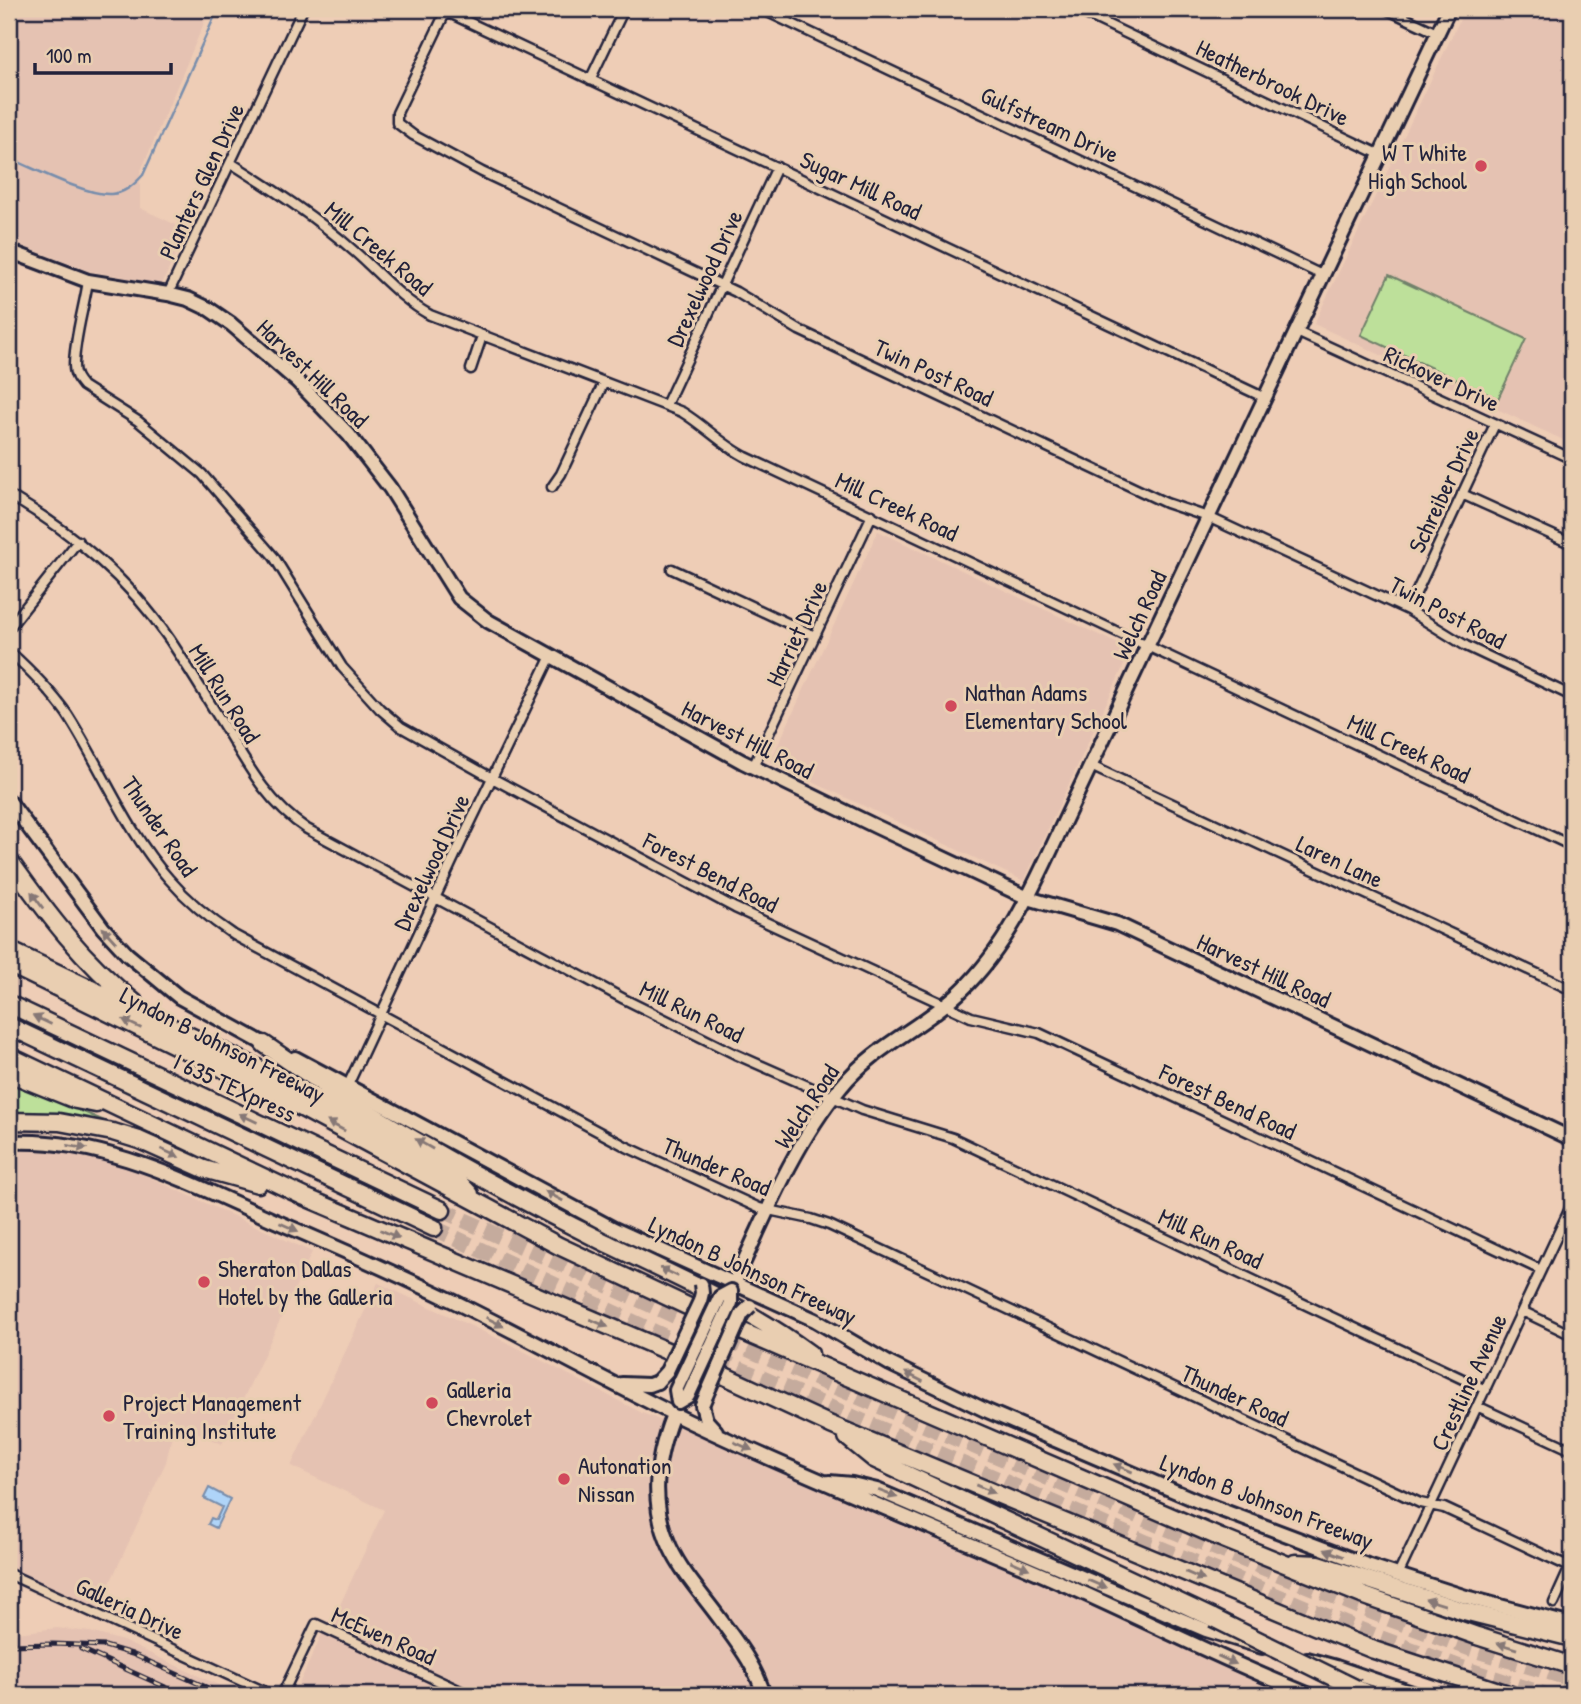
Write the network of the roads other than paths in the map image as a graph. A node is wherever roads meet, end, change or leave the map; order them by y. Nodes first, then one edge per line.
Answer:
1 (303, 9) edge
2 (624, 9) edge
3 (761, 9) edge
4 (1075, 9) edge
5 (1385, 9) edge
6 (1449, 9) edge
7 (443, 10) edge
8 (1437, 33) junction
9 (590, 80) junction
10 (1379, 154) junction
11 (231, 163) junction
12 (777, 167) junction
13 (9, 251) edge
14 (1322, 275) junction
15 (89, 281) junction
16 (723, 286) junction
17 (169, 293) junction
18 (1295, 331) junction
19 (482, 335) junction
20 (471, 369) dead end
21 (604, 382) junction
22 (1263, 397) junction
23 (666, 405) junction
24 (1495, 424) junction
25 (1572, 459) edge
26 (552, 487) dead end
27 (1462, 494) junction
28 (9, 495) edge
29 (872, 515) junction
30 (1208, 517) junction
31 (78, 541) junction
32 (1572, 544) edge
33 (672, 569) dead end
34 (1408, 610) junction
35 (9, 628) edge
36 (816, 636) junction
37 (1147, 646) junction
38 (9, 651) edge
39 (551, 656) junction
40 (1572, 696) edge
41 (1091, 766) junction
42 (753, 767) junction
43 (492, 778) junction
44 (9, 801) edge
45 (1572, 846) edge
46 (9, 860) edge
47 (435, 898) junction
48 (1028, 898) junction
49 (9, 950) edge
50 (9, 964) edge
51 (1572, 990) edge
52 (9, 1004) edge
53 (944, 1005) junction
54 (382, 1016) junction
55 (153, 1018) junction
56 (9, 1026) edge
57 (264, 1044) junction
58 (9, 1056) edge
59 (9, 1073) edge
60 (348, 1086) junction
61 (832, 1098) junction
62 (119, 1109) junction
63 (9, 1121) edge
64 (1572, 1139) edge
65 (9, 1142) edge
66 (304, 1197) junction
67 (1572, 1204) edge
68 (481, 1206) junction
69 (442, 1210) tunnel mouth
70 (770, 1210) junction
71 (1569, 1217) edge
72 (434, 1228) tunnel mouth
73 (694, 1266) junction
74 (1541, 1270) junction
75 (733, 1287) junction
76 (791, 1308) junction
77 (1522, 1311) junction
78 (1572, 1335) edge
79 (832, 1370) junction
80 (608, 1381) junction
81 (1486, 1390) junction
82 (1479, 1406) junction
83 (676, 1408) junction
84 (831, 1425) junction
85 (721, 1436) junction
86 (1572, 1450) edge
87 (822, 1481) junction
88 (1432, 1505) junction
89 (1283, 1563) junction
90 (1571, 1565) edge
91 (9, 1574) edge
92 (1398, 1575) junction
93 (1554, 1603) dead end
94 (1572, 1625) edge
95 (1572, 1638) edge
96 (1572, 1666) edge
97 (1364, 1692) edge
98 (272, 1695) edge
99 (282, 1695) edge
100 (469, 1695) edge
101 (764, 1695) edge
102 (1310, 1695) edge
103 (1418, 1695) edge
104 (1511, 1695) edge

1 - 11 street, Planters Glen Drive
2 - 9 street
3 - 14 street, Gulfstream Drive
4 - 10 street, Heatherbrook Drive
5 - 8 street
6 - 8 main road, Welch Road
7 - 9 street, Sugar Mill Road
7 - 16 street, Twin Post Road
8 - 10 main road, Welch Road
9 - 12 street, Sugar Mill Road
10 - 14 main road, Welch Road
11 - 17 street, Planters Glen Drive
11 - 19 street, Mill Creek Road
12 - 16 street, Drexelwood Drive
12 - 22 street, Sugar Mill Road
13 - 15 main road, Harvest Hill Road
14 - 18 main road, Welch Road
15 - 17 main road, Harvest Hill Road
15 - 43 street, Forest Bend Road
16 - 23 street, Drexelwood Drive
16 - 30 street, Twin Post Road
17 - 39 main road, Harvest Hill Road
18 - 22 main road, Welch Road
18 - 24 street, Rickover Drive
19 - 20 street
19 - 21 street, Mill Creek Road
21 - 23 street, Mill Creek Road
21 - 26 street
22 - 30 main road, Welch Road
23 - 29 street, Mill Creek Road
24 - 25 street, Rickover Drive
24 - 27 street, Schreiber Drive
27 - 32 street
27 - 34 street, Schreiber Drive
28 - 31 street, Mill Run Road
29 - 36 street, Harriet Drive
29 - 37 street, Mill Creek Road
30 - 34 street, Twin Post Road
30 - 37 main road, Welch Road
31 - 35 street
31 - 47 street, Mill Run Road
33 - 36 street
34 - 40 street, Twin Post Road
36 - 42 street, Harriet Drive
37 - 41 main road, Welch Road
37 - 45 street, Mill Creek Road
38 - 54 street, Thunder Road
39 - 42 main road, Harvest Hill Road
39 - 43 street, Drexelwood Drive
41 - 48 main road, Welch Road
41 - 51 street, Laren Lane
42 - 48 main road, Harvest Hill Road
43 - 47 street, Drexelwood Drive
43 - 53 street, Forest Bend Road
57 -> 44 main road, Lyndon B Johnson Freeway
55 -> 46 highway
47 - 54 street, Drexelwood Drive
47 - 61 street, Mill Run Road
48 - 53 main road, Welch Road
48 - 64 main road, Harvest Hill Road
49 - 55 highway
68 -> 50 highway, Lyndon B Johnson Freeway
69 -> 52 highway, I 635 TEXpress
53 - 61 main road, Welch Road
53 - 74 street, Forest Bend Road
54 - 60 street, Drexelwood Drive
54 - 70 street, Thunder Road
55 - 68 highway
56 - 72 highway, I 635 TEXpress
57 - 60 main road, Lyndon B Johnson Freeway
79 -> 57 highway
58 - 62 highway
59 - 62 highway
73 -> 60 main road, Lyndon B Johnson Freeway
61 - 70 main road, Welch Road
61 - 81 street, Mill Run Road
62 - 66 highway
63 -> 66 highway
65 -> 80 main road
66 -> 84 highway
67 - 71 street, Crestline Avenue
68 - 79 highway, Lyndon B Johnson Freeway
70 - 75 main road, Welch Road
70 - 88 street, Thunder Road
71 - 74 street, Crestline Avenue
73 - 75 main road, Lyndon B Johnson Freeway
73 - 80 main road, bridge
74 - 77 street, Crestline Avenue
75 - 76 main road, Lyndon B Johnson Freeway
75 - 83 main road, Welch Road, bridge
76 - 85 main road, bridge
92 -> 76 main road, Lyndon B Johnson Freeway
77 - 78 street
77 - 81 street, Crestline Avenue
79 - 89 highway, Lyndon B Johnson Freeway
80 - 83 main road
81 - 82 street, Crestline Avenue
82 - 86 street
82 - 88 street, Crestline Avenue
83 - 85 main road
83 - 101 main road, Welch Road
84 - 97 highway, bridge
84 -> 104 highway
85 -> 87 main road
87 -> 102 main road
87 -> 103 main road
88 - 90 street, Thunder Road
88 - 92 street, Crestline Avenue
95 -> 89 highway
96 -> 89 highway, Lyndon B Johnson Freeway
90 - 93 street
91 - 98 street, Galleria Drive
92 - 94 main road, Lyndon B Johnson Freeway
99 - 100 street, McEwen Road

